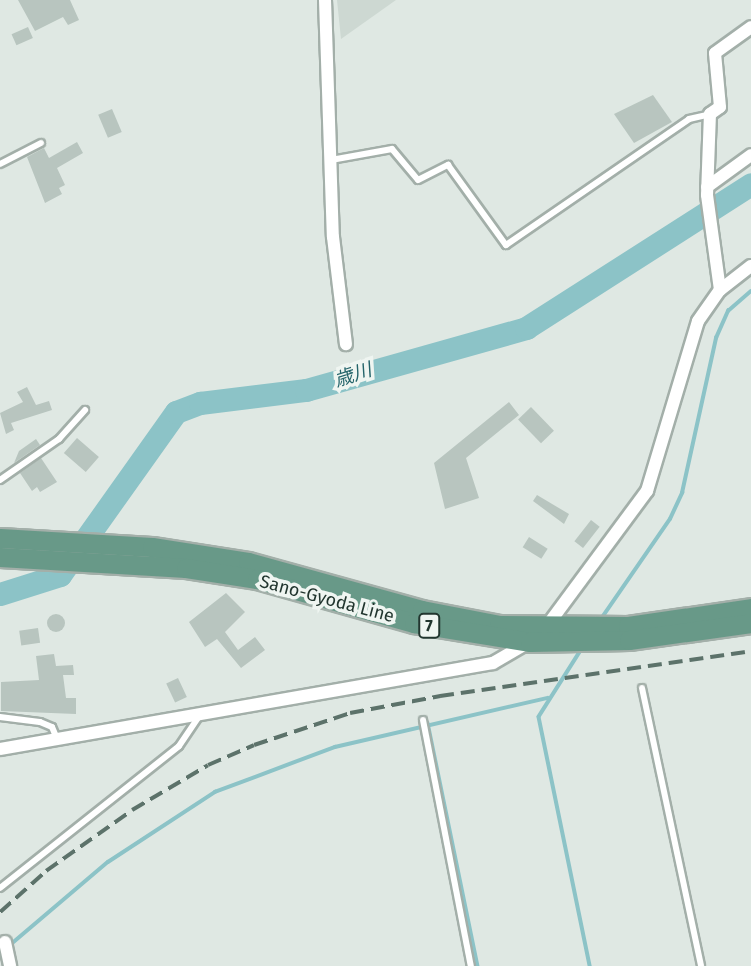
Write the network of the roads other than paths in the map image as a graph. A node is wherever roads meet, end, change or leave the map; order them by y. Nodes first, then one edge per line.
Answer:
1 (325, 0) edge
2 (751, 27) edge
3 (710, 114) junction
4 (41, 143) dead end
5 (751, 155) edge
6 (329, 160) junction
7 (0, 164) edge
8 (707, 191) junction
9 (751, 266) edge
10 (720, 289) junction
11 (346, 344) dead end
12 (85, 410) dead end
13 (0, 480) edge
14 (0, 538) edge
15 (0, 557) edge
16 (751, 608) edge
17 (751, 623) edge
18 (545, 628) junction
19 (530, 642) junction
20 (642, 688) dead end
21 (200, 715) junction
22 (0, 717) edge
23 (423, 720) dead end
24 (57, 739) junction
25 (0, 749) edge
26 (0, 888) edge
27 (5, 942) dead end
28 (10, 966) edge
29 (471, 966) edge
30 (701, 966) edge

1 - 6 street
2 - 3 street
3 - 6 lane
3 - 8 street
4 - 7 lane
5 - 8 street
6 - 11 street
8 - 10 street
9 - 10 street
10 - 18 street
12 - 13 lane
14 - 18 main road, Sano-Gyoda Line / 7
15 - 19 main road, Sano-Gyoda Line / 7
16 - 18 main road, Sano-Gyoda Line / 7
17 - 19 main road, Sano-Gyoda Line / 7
18 - 19 street
19 - 21 street
20 - 30 lane
21 - 24 street
21 - 26 lane
22 - 24 lane
23 - 29 lane
24 - 25 street
27 - 28 street

